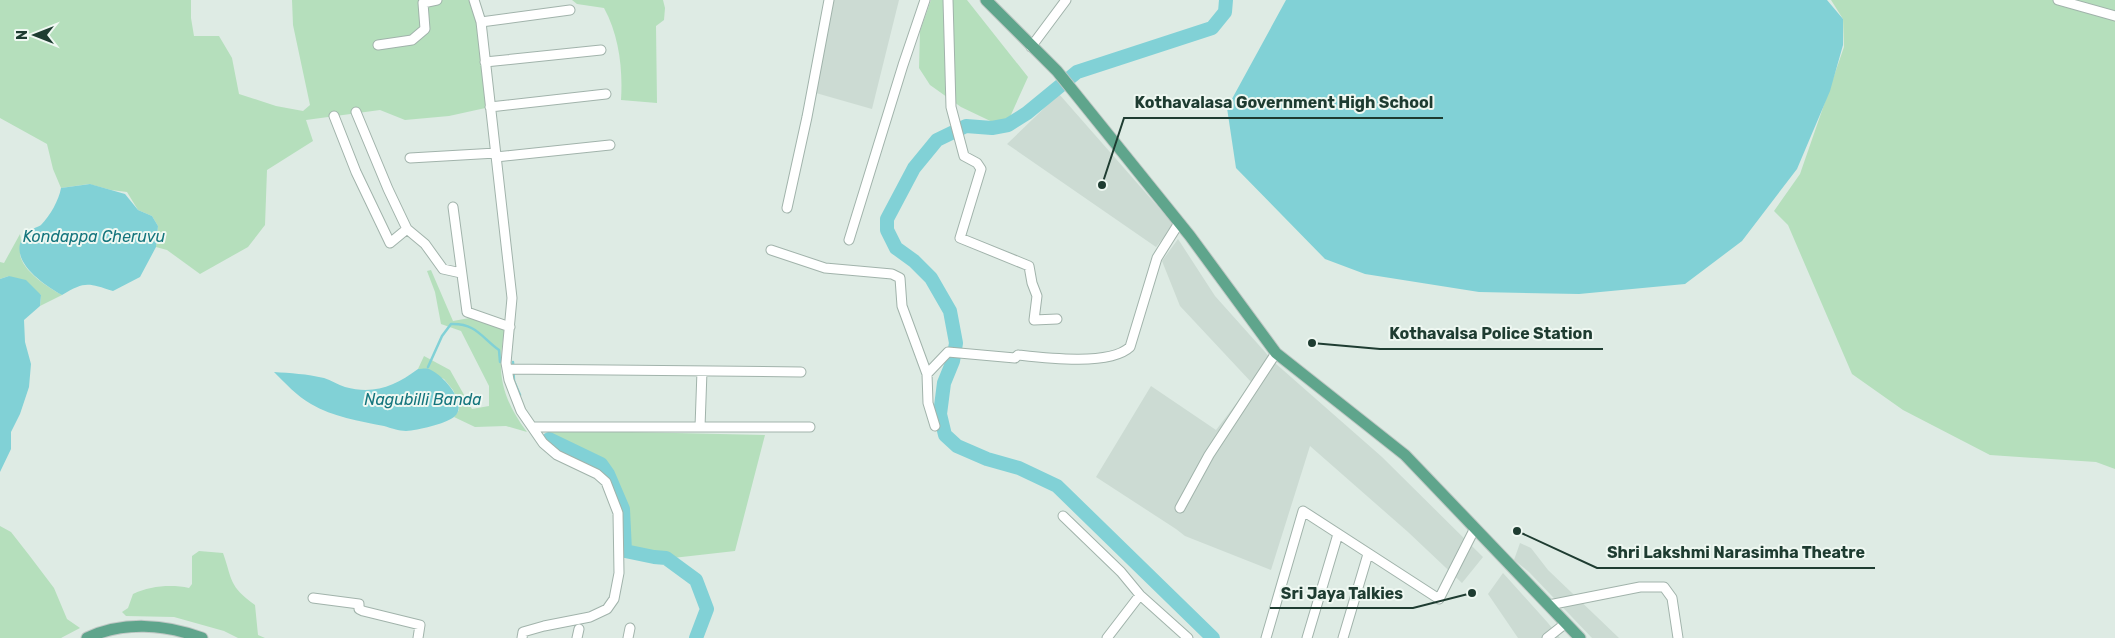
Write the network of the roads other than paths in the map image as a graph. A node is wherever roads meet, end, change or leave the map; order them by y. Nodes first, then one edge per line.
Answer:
1 (437, 0) edge
2 (474, 0) edge
3 (829, 0) edge
4 (925, 0) edge
5 (948, 0) edge
6 (986, 0) edge
7 (1066, 0) edge
8 (2058, 0) edge
9 (997, 4) edge
10 (570, 10) dead end
11 (2115, 16) edge
12 (481, 22) junction
13 (378, 45) dead end
14 (1030, 47) junction
15 (601, 50) dead end
16 (485, 62) junction
17 (606, 94) dead end
18 (490, 107) junction
19 (356, 112) dead end
20 (334, 116) dead end
21 (610, 145) dead end
22 (496, 155) junction
23 (410, 158) dead end
24 (452, 206) dead end
25 (787, 208) dead end
26 (1179, 223) junction
27 (408, 229) junction
28 (849, 240) dead end
29 (771, 250) dead end
30 (461, 273) junction
31 (1057, 319) dead end
32 (510, 327) junction
33 (1276, 353) junction
34 (508, 369) junction
35 (702, 371) junction
36 (801, 372) dead end
37 (927, 374) junction
38 (935, 426) dead end
39 (532, 427) junction
40 (700, 427) junction
41 (810, 427) dead end
42 (1180, 508) dead end
43 (1063, 516) dead end
44 (1475, 528) junction
45 (1338, 534) junction
46 (1368, 554) junction
47 (1140, 596) junction
48 (313, 598) dead end
49 (1549, 605) junction
50 (1566, 623) junction
51 (630, 628) dead end
52 (86, 638) edge
53 (202, 638) edge
54 (418, 638) edge
55 (522, 638) edge
56 (628, 638) edge
57 (1107, 638) edge
58 (1188, 638) edge
59 (1266, 638) edge
60 (1307, 638) edge
61 (1343, 638) edge
62 (1547, 638) edge
63 (1580, 638) edge
64 (1678, 638) edge

1 - 13 street
2 - 12 street
3 - 25 street
4 - 28 street
5 - 31 street
6 - 9 main road
7 - 14 street
8 - 11 street
9 - 14 main road
10 - 12 street
12 - 16 street
14 - 26 main road
15 - 16 street
16 - 18 street
17 - 18 street
18 - 22 street
19 - 27 street
20 - 27 street
21 - 22 street
22 - 23 street
22 - 32 street
24 - 30 street
26 - 33 main road
26 - 37 street
27 - 30 street
29 - 37 street
30 - 32 street
32 - 34 street
33 - 42 street
33 - 44 main road
34 - 35 street
34 - 39 street
35 - 36 street
35 - 40 street
37 - 38 street
39 - 40 street
39 - 55 street
40 - 41 street
43 - 47 street
44 - 46 street
44 - 49 main road
45 - 46 street
45 - 59 street
45 - 60 street
46 - 61 street
47 - 57 street
47 - 58 street
48 - 54 street
49 - 50 main road
49 - 64 street
50 - 62 street
50 - 63 main road
51 - 56 street
52 - 53 main road

